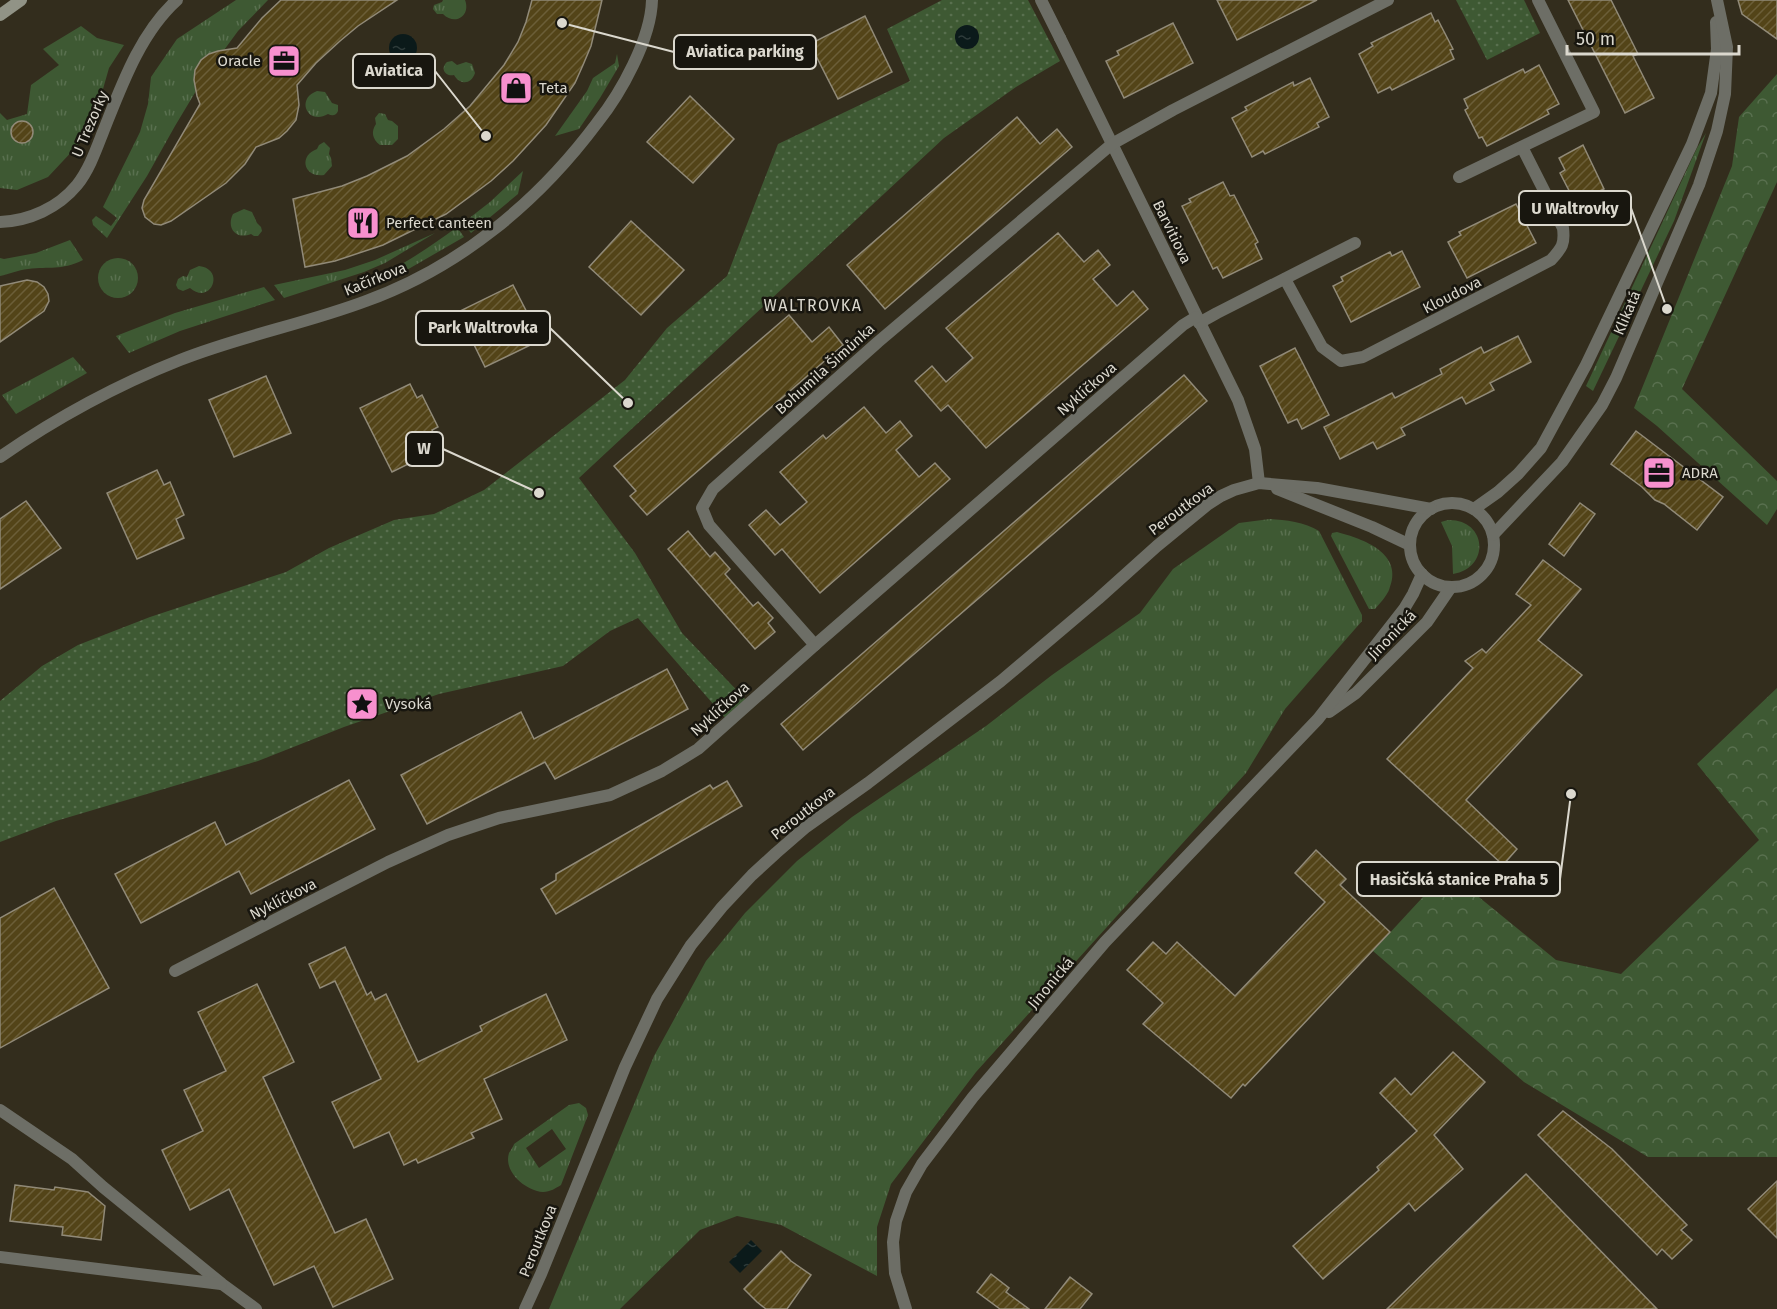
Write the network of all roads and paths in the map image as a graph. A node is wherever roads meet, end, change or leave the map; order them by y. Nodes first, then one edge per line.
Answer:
1 (21, 0) edge
2 (177, 0) edge
3 (652, 0) edge
4 (1041, 0) edge
5 (1388, 0) edge
6 (1538, 0) edge
7 (1716, 0) edge
8 (0, 15) edge
9 (1112, 144) junction
10 (1522, 147) junction
11 (1459, 177) dead end
12 (0, 222) edge
13 (1355, 243) dead end
14 (1285, 279) junction
15 (1197, 320) junction
16 (0, 457) edge
17 (1262, 483) junction
18 (1431, 508) junction
19 (1474, 509) junction
20 (1493, 535) junction
21 (1410, 545) junction
22 (1422, 574) junction
23 (1451, 587) junction
24 (815, 645) junction
25 (1318, 719) junction
26 (175, 971) dead end
27 (0, 1110) edge
28 (0, 1257) edge
29 (222, 1284) junction
30 (256, 1309) edge
31 (525, 1309) edge
32 (906, 1309) edge

1 - 8 main road
2 - 12 street, U Trezorky
3 - 16 street, Kačírkova
4 - 9 street, Barvitiova
5 - 9 street
6 - 10 street
7 - 19 street, Klikatá
7 - 20 street, Klikatá
9 - 15 street, Barvitiova
9 - 24 street, Bohumila Šimůnka
10 - 11 street
10 - 14 street, Kloudova
13 - 14 street
14 - 15 street
15 - 17 street, Barvitiova
15 - 24 street, Nyklíčkova
17 - 18 street, Peroutkova
17 - 21 street
17 - 31 street, Peroutkova
18 - 19 street
18 - 21 street
19 - 20 street
20 - 23 street
21 - 22 street
22 - 23 street
22 - 25 street, Jinonická
23 - 25 street, Jinonická
24 - 26 street, Nyklíčkova
25 - 32 street, Jinonická
27 - 29 street
28 - 29 street
29 - 30 street

